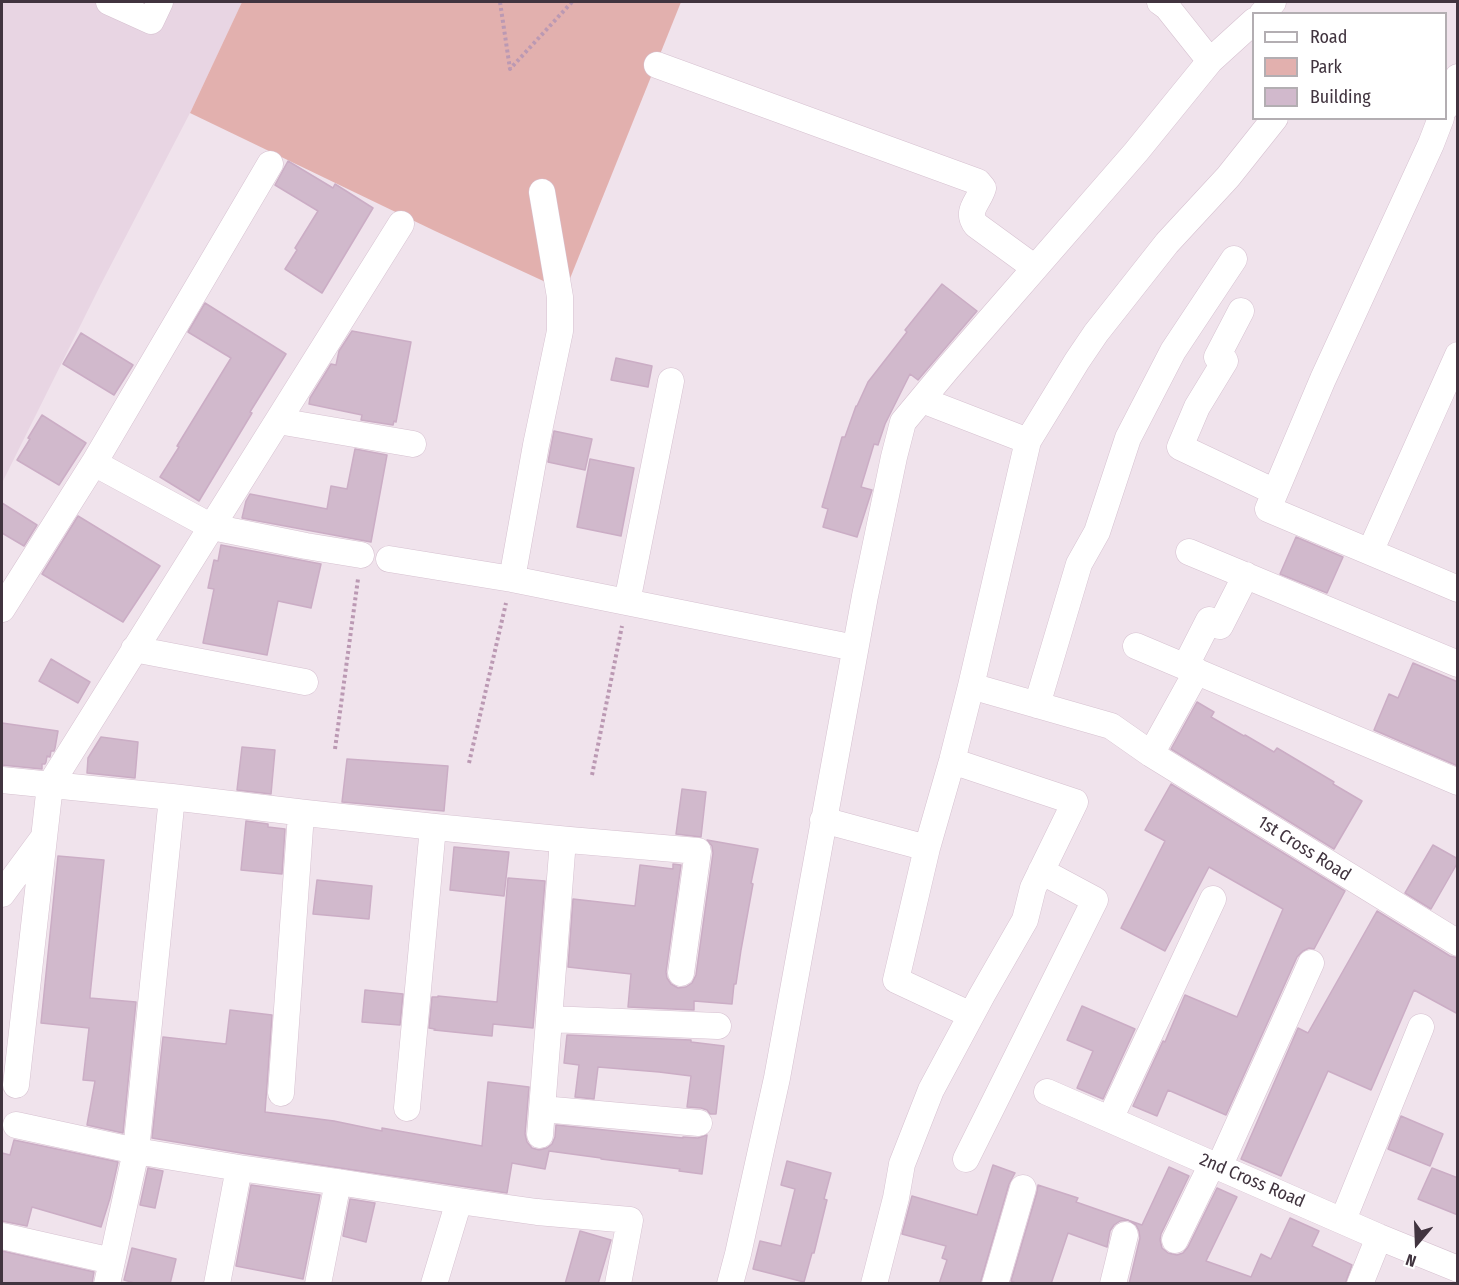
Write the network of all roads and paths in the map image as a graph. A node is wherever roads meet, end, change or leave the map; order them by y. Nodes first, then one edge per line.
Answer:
1 (109, 2) edge
2 (160, 2) edge
3 (500, 2) edge
4 (573, 2) edge
5 (1160, 2) edge
6 (1252, 24) edge
7 (1210, 61) junction
8 (657, 65) dead end
9 (1458, 76) edge
10 (1447, 104) edge
11 (1273, 120) edge
12 (1440, 120) edge
13 (270, 164) dead end
14 (542, 192) dead end
15 (401, 224) dead end
16 (1234, 259) dead end
17 (1035, 268) junction
18 (1241, 311) dead end
19 (1458, 355) edge
20 (670, 381) dead end
21 (922, 400) junction
22 (278, 421) junction
23 (1028, 441) junction
24 (413, 444) dead end
25 (93, 463) junction
26 (1275, 492) junction
27 (212, 527) junction
28 (1189, 552) dead end
29 (1370, 552) junction
30 (361, 555) joint
31 (389, 559) dead end
32 (1246, 575) junction
33 (512, 579) junction
34 (1458, 589) edge
35 (627, 602) junction
36 (2, 609) edge
37 (1136, 646) dead end
38 (855, 648) junction
39 (134, 650) junction
40 (1458, 664) edge
41 (1191, 669) junction
42 (305, 682) dead end
43 (971, 686) junction
44 (1037, 705) junction
45 (335, 749) dead end
46 (1151, 754) junction
47 (952, 761) junction
48 (469, 763) dead end
49 (592, 775) dead end
50 (2, 780) edge
51 (1458, 782) edge
52 (50, 785) junction
53 (172, 797) junction
54 (301, 813) junction
55 (824, 820) junction
56 (433, 827) junction
57 (44, 837) junction
58 (563, 840) junction
59 (927, 848) junction
60 (1041, 871) junction
61 (2, 894) edge
62 (1213, 899) dead end
63 (1458, 944) edge
64 (1311, 963) dead end
65 (681, 973) dead end
66 (971, 1015) junction
67 (549, 1018) junction
68 (718, 1026) dead end
69 (1421, 1027) dead end
70 (16, 1085) dead end
71 (1047, 1092) dead end
72 (281, 1093) dead end
73 (407, 1108) dead end
74 (542, 1109) junction
75 (1110, 1119) junction
76 (699, 1123) dead end
77 (16, 1125) dead end
78 (540, 1135) dead end
79 (136, 1151) junction
80 (966, 1159) dead end
81 (1216, 1165) junction
82 (239, 1168) junction
83 (338, 1182) junction
84 (1023, 1188) dead end
85 (459, 1201) junction
86 (1343, 1220) junction
87 (1125, 1235) dead end
88 (2, 1236) edge
89 (1379, 1237) junction
90 (1175, 1240) dead end
91 (1458, 1269) edge
92 (110, 1272) edge
93 (217, 1284) edge
94 (318, 1284) edge
95 (434, 1284) edge
96 (618, 1284) edge
97 (730, 1284) edge
98 (874, 1284) edge
99 (995, 1284) edge
100 (1113, 1284) edge
101 (1360, 1284) edge

1 - 2 street
3 - 4 path
5 - 7 street
6 - 7 street
7 - 17 street
8 - 17 street
9 - 10 street
11 - 23 street
12 - 26 street
13 - 25 street
14 - 33 street
15 - 22 street
16 - 44 street
17 - 21 street
18 - 26 street
19 - 29 street
20 - 35 street
21 - 23 street
21 - 38 street
22 - 24 street
22 - 27 street
23 - 43 street
25 - 27 street
25 - 36 street
26 - 29 street
27 - 30 street
27 - 39 street
28 - 32 street
29 - 34 street
30 - 45 path
31 - 33 street
32 - 40 street
32 - 41 street
33 - 35 street
33 - 48 path
35 - 38 street
35 - 49 path
37 - 41 street
38 - 55 street
39 - 42 street
39 - 52 street
41 - 46 street
41 - 51 street
43 - 44 street, 1st Cross Road
43 - 47 street
44 - 46 street, 1st Cross Road
46 - 63 street, 1st Cross Road
47 - 59 street
47 - 60 street
50 - 52 street
52 - 53 street
52 - 57 street
53 - 54 street
53 - 79 street
54 - 56 street
54 - 72 street
55 - 59 street
55 - 97 street
56 - 58 street
56 - 73 street
57 - 61 street
57 - 70 street
58 - 65 street
58 - 67 street
59 - 66 street
60 - 66 street
60 - 80 street
62 - 75 street
64 - 81 street
66 - 98 street
67 - 68 street
67 - 74 street
69 - 86 street
71 - 75 street, 2nd Cross Road
74 - 76 street
74 - 78 street
75 - 81 street, 2nd Cross Road
77 - 79 street
79 - 82 street
79 - 92 street
81 - 86 street, 2nd Cross Road
81 - 90 street
82 - 83 street
82 - 93 street
83 - 85 street
83 - 94 street
84 - 99 street
85 - 95 street
85 - 96 street
86 - 89 street, 2nd Cross Road
87 - 100 street
88 - 92 street
89 - 91 street, 2nd Cross Road
89 - 101 street

